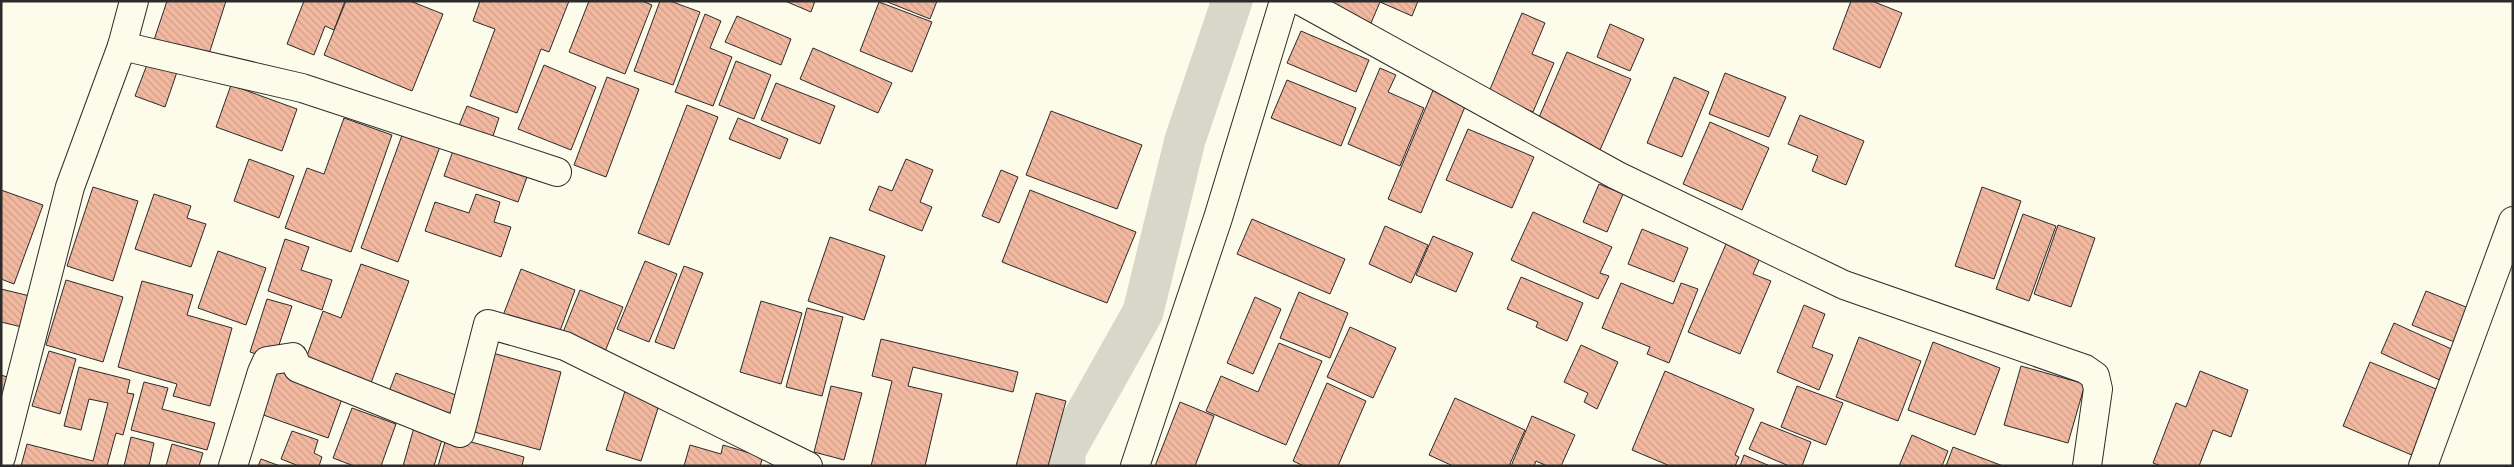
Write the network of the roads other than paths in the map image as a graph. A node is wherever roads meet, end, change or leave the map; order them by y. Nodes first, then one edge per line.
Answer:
1 (134, 1) edge
2 (1284, 1) edge
3 (1301, 1) edge
4 (122, 46) junction
5 (557, 172) dead end
6 (2513, 221) edge
7 (1, 457) edge
8 (233, 466) edge
9 (808, 466) edge
10 (1135, 466) edge
11 (2087, 466) edge
12 (2423, 466) edge

1 - 4 street
2 - 10 street
3 - 11 street
4 - 5 street
4 - 7 street
6 - 12 street
8 - 9 street

